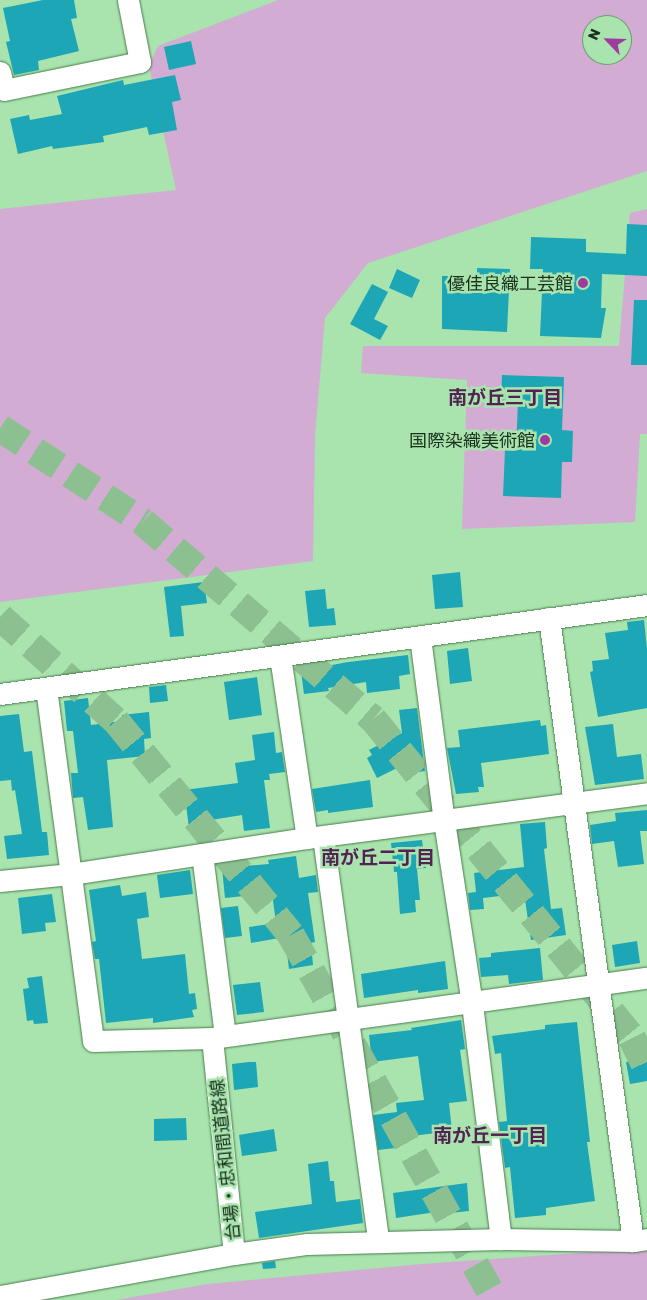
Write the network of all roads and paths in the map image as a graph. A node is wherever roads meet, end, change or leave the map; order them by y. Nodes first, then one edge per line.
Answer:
1 (128, 0) edge
2 (0, 72) edge
3 (647, 605) edge
4 (549, 618) junction
5 (420, 637) junction
6 (280, 656) junction
7 (46, 688) junction
8 (0, 694) edge
9 (647, 793) edge
10 (574, 804) junction
11 (444, 821) junction
12 (315, 838) junction
13 (202, 854) junction
14 (71, 874) junction
15 (0, 881) edge
16 (647, 978) edge
17 (598, 986) junction
18 (472, 1004) junction
19 (347, 1019) junction
20 (219, 1037) junction
21 (502, 1239) junction
22 (640, 1240) edge
23 (378, 1241) junction
24 (234, 1254) junction
25 (0, 1296) edge

1 - 2 street
3 - 4 street
4 - 5 street
4 - 10 street
5 - 6 street
5 - 11 street
6 - 7 street
6 - 12 street
7 - 8 street
7 - 14 street
9 - 10 street
10 - 11 street
10 - 17 street
11 - 12 street
11 - 18 street
12 - 13 street
12 - 19 street
13 - 14 street
13 - 20 street, 台場・忠和間道路線
14 - 15 street
14 - 20 street
16 - 17 street
17 - 18 street
17 - 22 street
18 - 19 street
18 - 21 street
19 - 20 street
19 - 23 street
20 - 24 street, 台場・忠和間道路線
21 - 22 street
21 - 23 street
23 - 24 street
24 - 25 street, 台場・忠和間道路線

